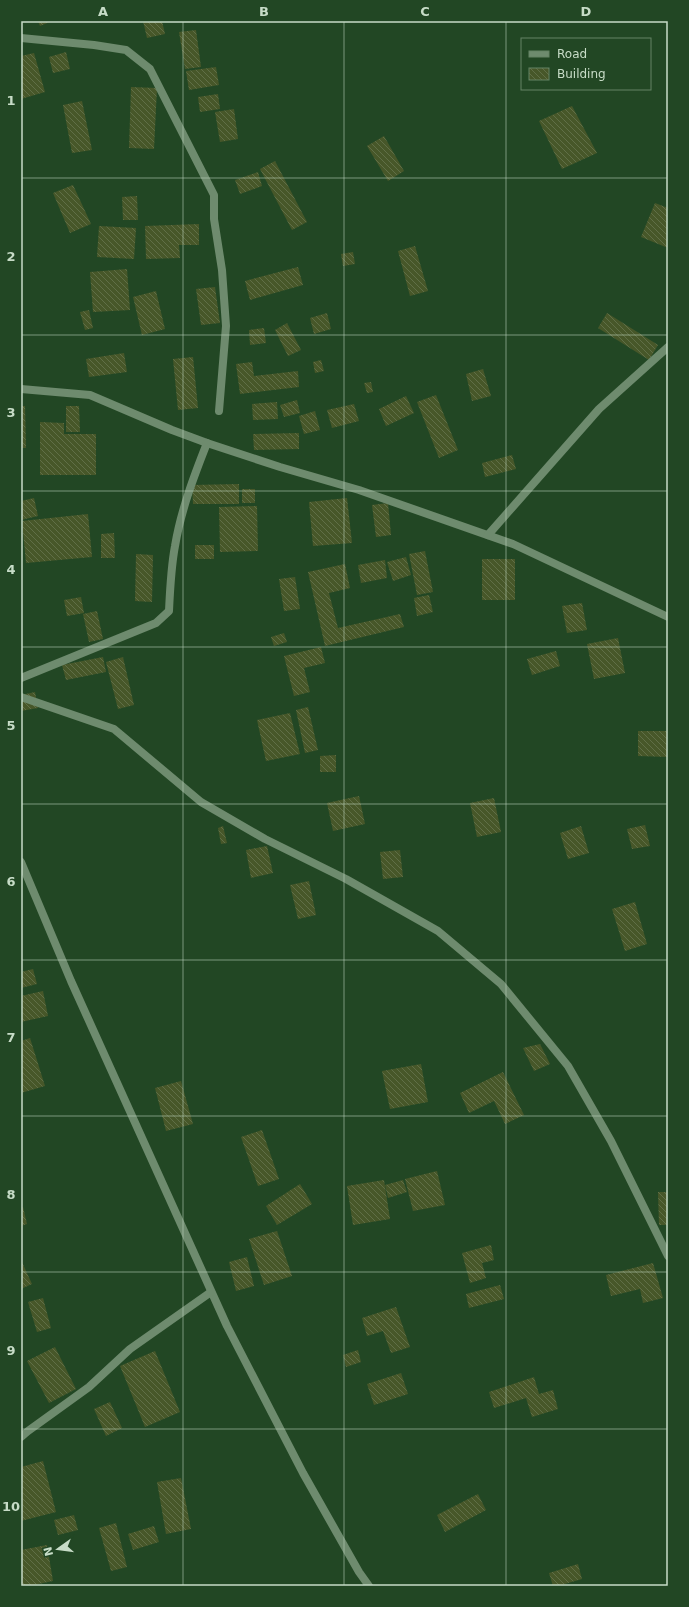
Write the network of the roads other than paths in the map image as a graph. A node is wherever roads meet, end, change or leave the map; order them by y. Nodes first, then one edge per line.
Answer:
1 (21, 38) edge
2 (668, 347) edge
3 (21, 389) edge
4 (219, 411) dead end
5 (207, 442) junction
6 (488, 535) junction
7 (668, 617) edge
8 (21, 678) edge
9 (21, 697) edge
10 (21, 862) edge
11 (668, 1256) edge
12 (211, 1292) junction
13 (21, 1437) edge
14 (369, 1586) edge

1 - 4 street
2 - 6 street
3 - 5 street
5 - 6 street
5 - 8 street
6 - 7 street
9 - 11 street
10 - 12 street
12 - 13 street
12 - 14 street

